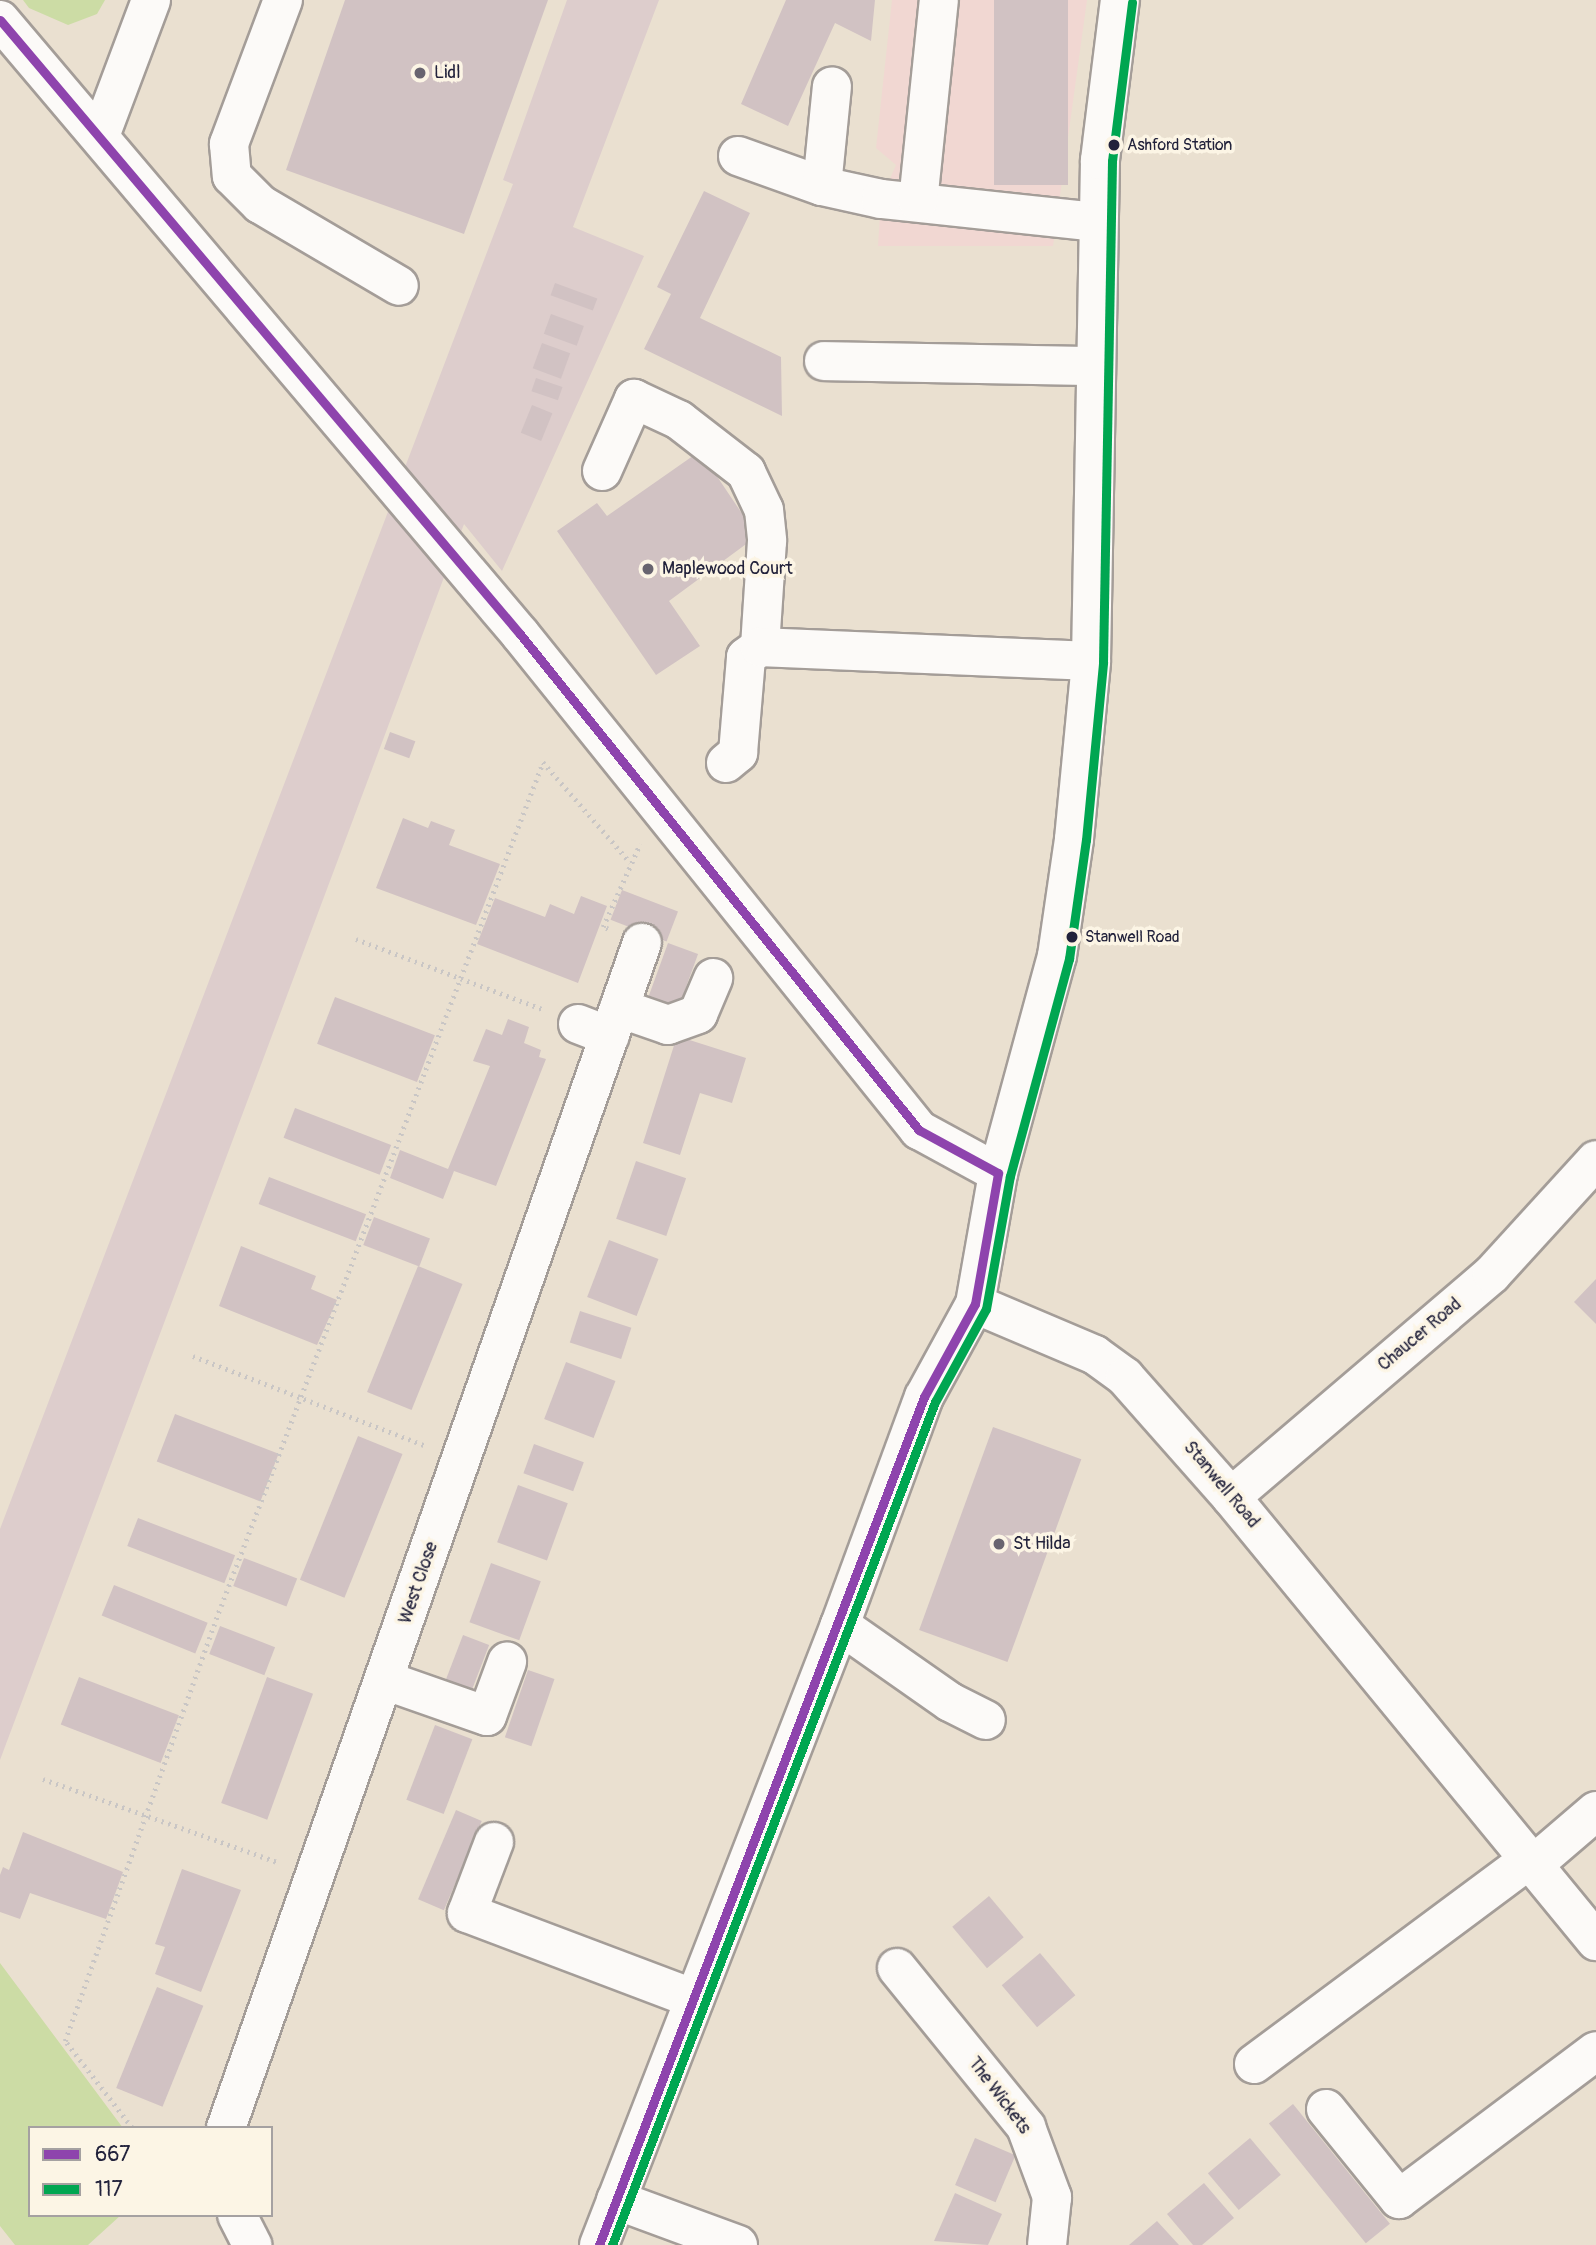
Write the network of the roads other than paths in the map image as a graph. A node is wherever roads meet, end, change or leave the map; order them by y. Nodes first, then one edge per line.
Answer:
1 (151, 0) edge
2 (283, 0) edge
3 (939, 0) edge
4 (1120, 0) edge
5 (0, 20) edge
6 (832, 86) dead end
7 (100, 136) junction
8 (738, 156) dead end
9 (822, 186) junction
10 (918, 202) junction
11 (1098, 222) junction
12 (399, 286) dead end
13 (824, 361) dead end
14 (1095, 366) junction
15 (602, 471) dead end
16 (760, 647) junction
17 (1091, 662) junction
18 (726, 762) dead end
19 (642, 943) road end
20 (713, 978) dead end
21 (608, 1016) junction
22 (1596, 1160) edge
23 (998, 1173) junction
24 (975, 1304) junction
25 (1231, 1497) junction
26 (840, 1625) junction
27 (507, 1662) dead end
28 (384, 1680) junction
29 (986, 1720) dead end
30 (1596, 1811) edge
31 (494, 1842) dead end
32 (1531, 1862) junction
33 (1596, 1941) edge
34 (897, 1968) dead end
35 (694, 1999) junction
36 (1596, 2051) edge
37 (1254, 2064) dead end
38 (1326, 2109) dead end
39 (227, 2126) edge
40 (616, 2200) junction
41 (238, 2217) edge
42 (252, 2245) edge
43 (599, 2245) edge
44 (738, 2245) edge
45 (1047, 2245) edge

1 - 7 street
2 - 12 street
3 - 10 street
4 - 11 street
5 - 7 street
6 - 9 street
7 - 23 street
8 - 9 street
9 - 10 street
10 - 11 street
11 - 14 street
13 - 14 street
14 - 17 street
15 - 16 street
16 - 17 street
16 - 18 street
17 - 23 street
19 - 21 street, West Close
20 - 21 street
21 - 28 street, West Close
22 - 25 street, Chaucer Road
23 - 24 street
24 - 25 street, Stanwell Road
24 - 26 street
25 - 32 street, Stanwell Road
26 - 29 street
26 - 35 street
27 - 28 street
28 - 39 street, West Close
30 - 32 street
31 - 35 street
32 - 33 street, Stanwell Road
32 - 37 street
34 - 45 street, The Wickets
35 - 40 street
36 - 38 street
40 - 43 street
40 - 44 street
41 - 42 street

